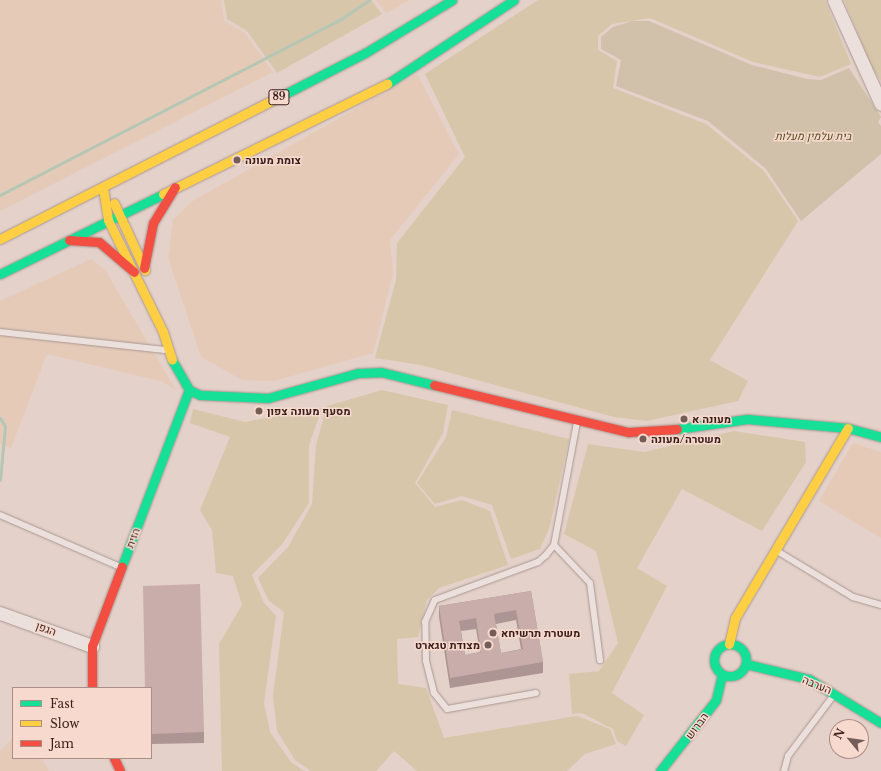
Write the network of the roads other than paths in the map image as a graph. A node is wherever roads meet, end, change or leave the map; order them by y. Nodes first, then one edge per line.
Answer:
1 (452, 0) edge
2 (514, 0) edge
3 (834, 0) edge
4 (881, 104) edge
5 (176, 185) junction
6 (103, 188) junction
7 (121, 213) junction
8 (108, 220) junction
9 (0, 239) edge
10 (64, 241) junction
11 (144, 268) junction
12 (134, 272) junction
13 (0, 274) edge
14 (0, 332) edge
15 (164, 332) junction
16 (171, 350) junction
17 (189, 390) junction
18 (577, 422) junction
19 (848, 428) junction
20 (881, 437) edge
21 (0, 515) edge
22 (554, 545) junction
23 (776, 551) junction
24 (121, 567) junction
25 (881, 605) edge
26 (0, 613) edge
27 (730, 644) junction
28 (92, 646) junction
29 (600, 660) dead end
30 (746, 664) junction
31 (722, 675) junction
32 (92, 687) edge
33 (836, 692) junction
34 (536, 693) dead end
35 (881, 723) edge
36 (114, 759) edge
37 (120, 771) edge
38 (660, 771) edge
39 (784, 771) edge

1 - 6 main road, 89
2 - 5 main road
3 - 4 street
5 - 7 main road
5 - 11 main road
6 - 7 main road
6 - 8 main road
6 - 9 main road, 89
7 - 8 main road
7 - 11 main road
8 - 10 main road
8 - 12 main road
10 - 12 main road
10 - 13 main road
11 - 15 main road
12 - 15 main road
14 - 16 lane
15 - 16 main road
16 - 17 main road
17 - 18 main road
17 - 24 main road, הזית
18 - 19 main road
18 - 22 lane
19 - 20 main road
19 - 23 main road
21 - 24 lane
22 - 29 lane
22 - 34 lane
23 - 25 lane
23 - 27 main road
24 - 28 main road, הזית
26 - 28 street, הגפן
27 - 30 main road
27 - 31 main road
28 - 32 main road, הזית
30 - 31 main road
30 - 33 main road, הערבה
31 - 38 main road, הברוש
33 - 35 main road, הערבה
33 - 39 lane
36 - 37 main road

